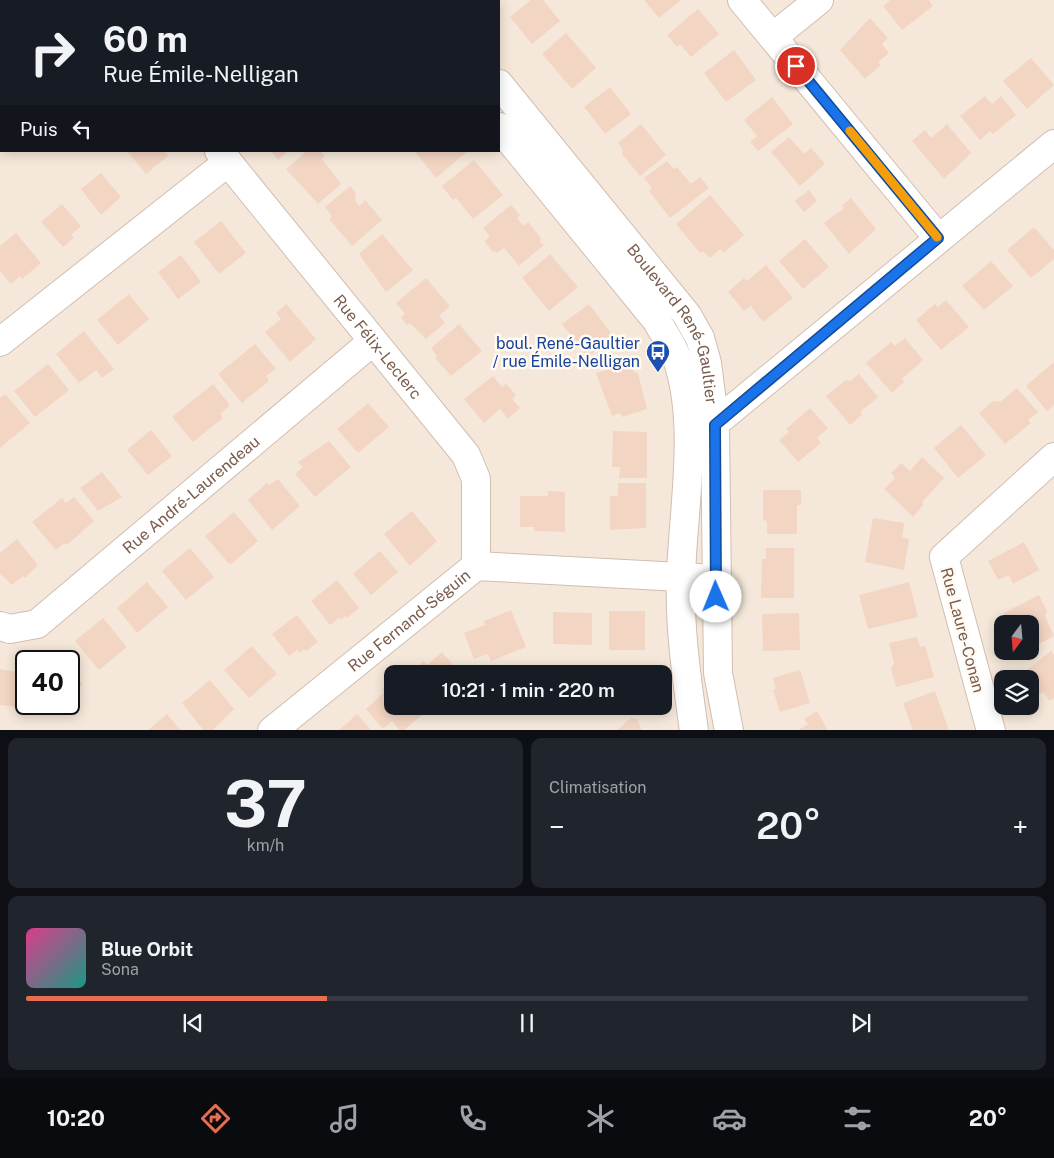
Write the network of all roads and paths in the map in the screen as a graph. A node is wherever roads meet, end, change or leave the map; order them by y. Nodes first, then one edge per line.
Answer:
1 (742, 0) edge
2 (819, 0) edge
3 (772, 37) junction
4 (500, 85) edge
5 (500, 129) edge
6 (1054, 144) edge
7 (224, 157) edge
8 (938, 238) junction
9 (373, 341) junction
10 (0, 342) edge
11 (715, 425) junction
12 (689, 443) junction
13 (1054, 456) edge
14 (476, 566) junction
15 (680, 578) junction
16 (716, 578) junction
17 (0, 626) edge
18 (272, 730) edge
19 (694, 730) edge
20 (729, 730) edge
21 (991, 730) edge

1 - 3 street
2 - 3 street
3 - 8 street
4 - 11 street, Boulevard René-Gaultier
5 - 12 street, Boulevard René-Gaultier
6 - 8 street
7 - 9 street, Rue Félix-Leclerc
7 - 10 street
8 - 11 street
9 - 14 street, Rue Félix-Leclerc
9 - 17 street, Rue André-Laurendeau
11 - 12 street
11 - 16 street, Boulevard René-Gaultier
12 - 15 street, Boulevard René-Gaultier
13 - 21 street, Rue Laure-Conan
14 - 15 street, Rue Fernand-Séguin
14 - 18 street, Rue Fernand-Séguin
15 - 16 street, Rue Fernand-Séguin
15 - 19 street, Boulevard René-Gaultier
16 - 20 street, Boulevard René-Gaultier

